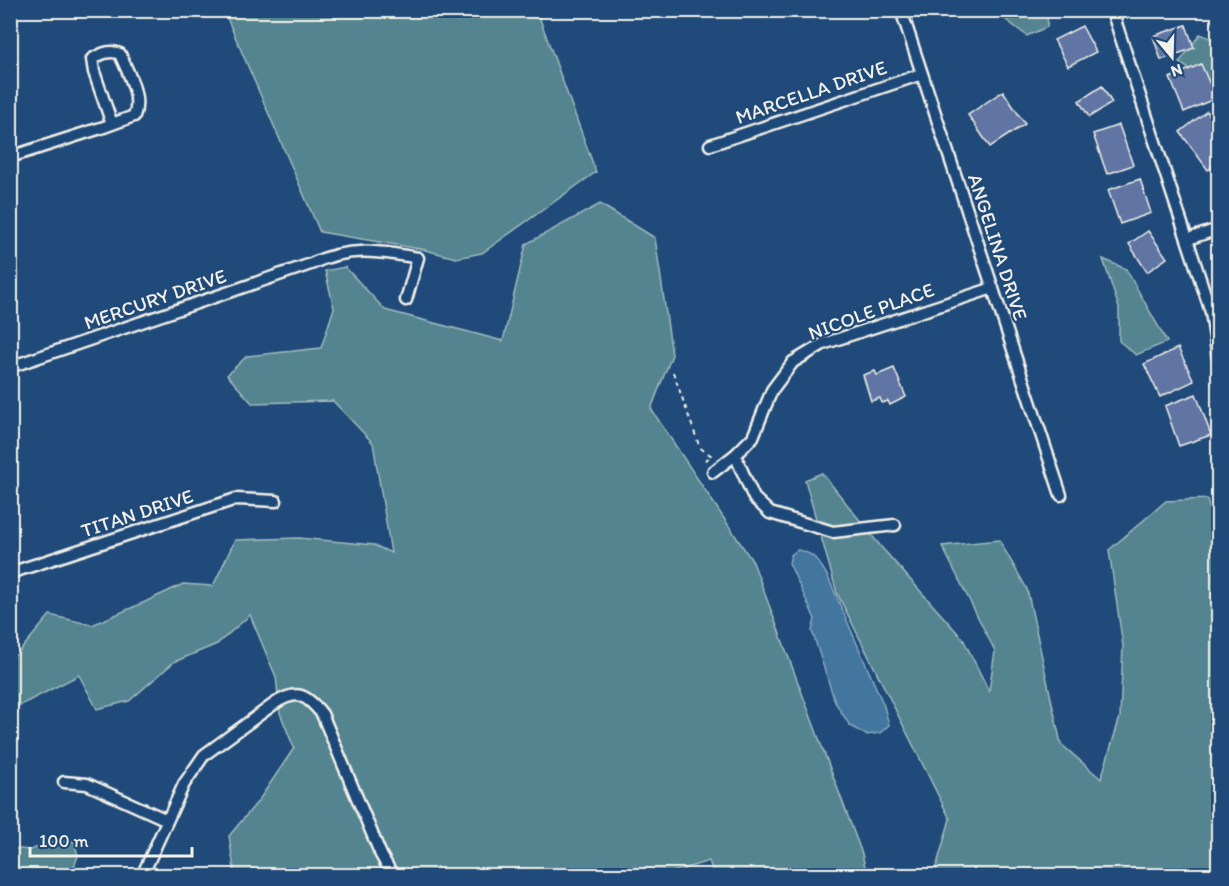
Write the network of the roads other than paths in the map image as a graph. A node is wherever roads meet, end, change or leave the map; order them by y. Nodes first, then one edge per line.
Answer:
1 (901, 10) edge
2 (1114, 10) edge
3 (922, 74) junction
4 (112, 124) junction
5 (710, 145) dead end
6 (10, 157) edge
7 (1218, 229) edge
8 (1188, 239) junction
9 (993, 288) junction
10 (406, 300) dead end
11 (1218, 358) edge
12 (10, 367) edge
13 (735, 455) junction
14 (713, 472) dead end
15 (1061, 495) dead end
16 (276, 501) dead end
17 (895, 525) dead end
18 (10, 573) edge
19 (64, 782) dead end
20 (167, 820) junction
21 (142, 876) edge
22 (393, 876) edge

1 - 3 street, ANGELINA DRIVE
2 - 8 street
3 - 5 street, MARCELLA DRIVE
3 - 9 street, ANGELINA DRIVE
4 - 4 street
4 - 6 street
7 - 8 street
8 - 11 street
9 - 13 street, NICOLE PLACE
9 - 15 street, ANGELINA DRIVE
10 - 12 street, MERCURY DRIVE
13 - 14 street, NICOLE PLACE
13 - 17 street
16 - 18 street, TITAN DRIVE
19 - 20 street
20 - 21 street
20 - 22 street

